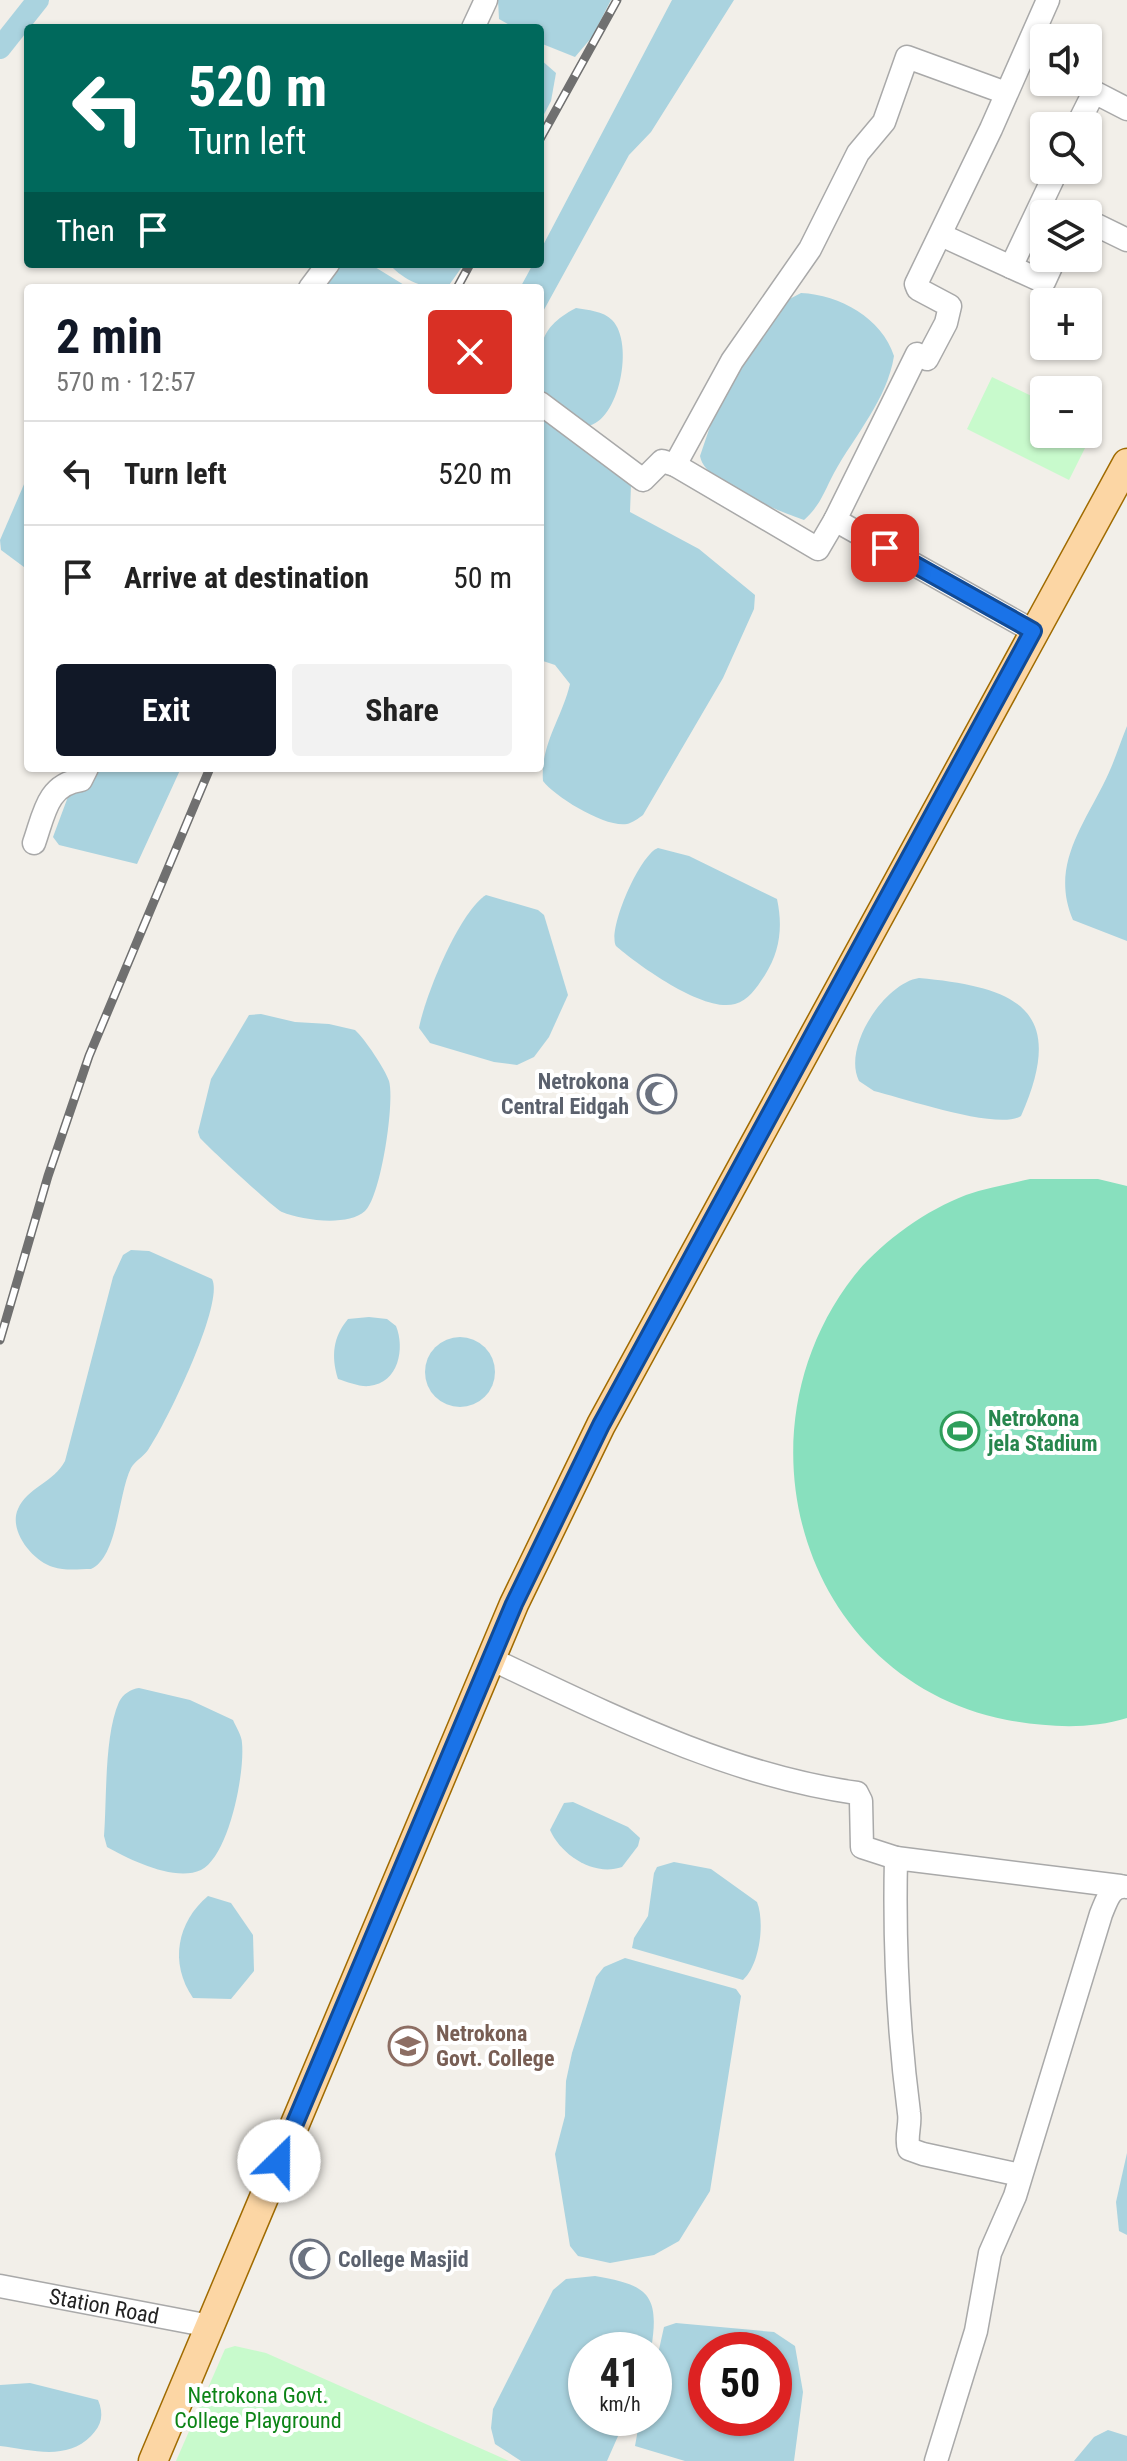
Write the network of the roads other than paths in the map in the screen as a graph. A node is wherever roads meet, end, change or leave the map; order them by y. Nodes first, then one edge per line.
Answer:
1 (486, 0) edge
2 (1048, 0) edge
3 (475, 24) edge
4 (1006, 93) junction
5 (1127, 109) edge
6 (1084, 112) edge
7 (1050, 184) edge
8 (1102, 228) edge
9 (941, 235) junction
10 (1127, 240) edge
11 (1011, 267) junction
12 (1049, 272) edge
13 (544, 406) edge
14 (675, 465) junction
15 (1124, 474) edge
16 (835, 520) junction
17 (1033, 631) junction
18 (85, 772) edge
19 (34, 843) dead end
20 (491, 1659) junction
21 (896, 1858) junction
22 (1123, 1887) edge
23 (1020, 2175) junction
24 (0, 2286) edge
25 (210, 2326) junction
26 (153, 2461) edge
27 (936, 2461) edge

1 - 3 street
2 - 4 street
4 - 9 street
4 - 14 street
5 - 6 street
7 - 11 street
8 - 10 street
9 - 11 street
9 - 16 street
11 - 12 street
13 - 14 street
14 - 16 street
15 - 17 main road
16 - 17 street
17 - 20 main road
18 - 19 street
20 - 21 street
20 - 25 main road
21 - 22 street
21 - 23 street
22 - 23 street
23 - 27 street
24 - 25 street, Station Road
25 - 26 main road

